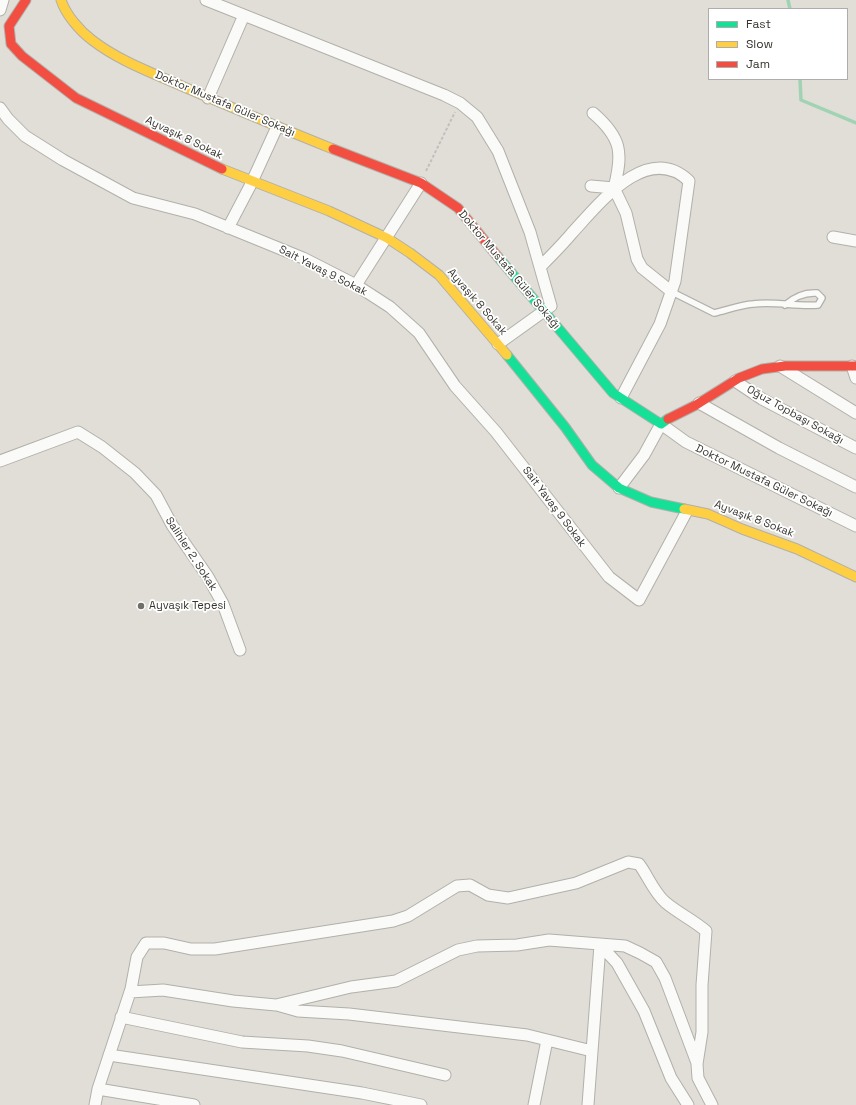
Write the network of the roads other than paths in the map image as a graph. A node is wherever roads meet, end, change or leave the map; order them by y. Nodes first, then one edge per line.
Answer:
1 (3, 0) edge
2 (26, 0) edge
3 (61, 0) edge
4 (206, 0) edge
5 (0, 10) edge
6 (244, 15) junction
7 (5, 33) edge
8 (208, 98) junction
9 (0, 108) edge
10 (593, 114) dead end
11 (277, 127) junction
12 (252, 182) junction
13 (421, 183) junction
14 (591, 186) dead end
15 (614, 188) junction
16 (228, 228) junction
17 (833, 236) dead end
18 (387, 238) junction
19 (856, 241) edge
20 (540, 266) junction
21 (356, 285) junction
22 (672, 292) junction
23 (785, 305) junction
24 (544, 313) junction
25 (498, 344) junction
26 (780, 366) junction
27 (854, 366) edge
28 (856, 378) edge
29 (735, 381) junction
30 (621, 398) junction
31 (699, 403) junction
32 (856, 413) edge
33 (661, 424) junction
34 (856, 448) edge
35 (0, 461) edge
36 (856, 487) edge
37 (619, 488) junction
38 (687, 511) junction
39 (856, 526) edge
40 (856, 577) edge
41 (240, 650) dead end
42 (600, 944) junction
43 (130, 992) junction
44 (276, 1004) junction
45 (121, 1017) junction
46 (547, 1040) junction
47 (592, 1052) junction
48 (108, 1055) junction
49 (697, 1064) junction
50 (445, 1075) dead end
51 (98, 1089) junction
52 (95, 1105) edge
53 (194, 1105) edge
54 (421, 1105) edge
55 (534, 1105) edge
56 (588, 1105) edge
57 (688, 1105) edge
58 (712, 1105) edge

1 - 5 street
2 - 7 street, Ayvaşık 8 Sokak
3 - 8 street, Doktor Mustafa Güler Sokağı
4 - 6 street
6 - 8 street
6 - 20 street
7 - 12 street, Ayvaşık 8 Sokak
8 - 11 street, Doktor Mustafa Güler Sokağı
9 - 16 street, Sait Yavaş 9 Sokak
10 - 15 street
11 - 12 street
11 - 13 street, Doktor Mustafa Güler Sokağı
12 - 16 street
12 - 18 street, Ayvaşık 8 Sokak
13 - 18 street
13 - 24 street, Doktor Mustafa Güler Sokağı
14 - 15 street
15 - 20 street
15 - 22 street
15 - 22 street
16 - 21 street, Sait Yavaş 9 Sokak
17 - 19 street
18 - 21 street
18 - 25 street, Ayvaşık 8 Sokak
20 - 24 street
21 - 38 street, Sait Yavaş 9 Sokak
22 - 23 lane
22 - 30 street
23 - 23 lane
24 - 25 street
24 - 30 street, Doktor Mustafa Güler Sokağı
25 - 37 street, Ayvaşık 8 Sokak
26 - 27 street
26 - 29 street
26 - 32 street
27 - 28 street
29 - 31 street
29 - 34 street, Oğuz Topbaşı Sokağı
30 - 33 street, Doktor Mustafa Güler Sokağı
31 - 33 street
31 - 36 street
33 - 37 street
33 - 39 street, Doktor Mustafa Güler Sokağı
35 - 41 street, Salihler 2. Sokak
37 - 38 street, Ayvaşık 8 Sokak
38 - 40 street, Ayvaşık 8 Sokak
42 - 44 street
42 - 47 street
42 - 49 street
42 - 57 street
43 - 44 street
43 - 45 street
43 - 49 street
44 - 46 street
45 - 48 street
45 - 50 street
46 - 47 street
46 - 55 street
47 - 56 street
48 - 51 street
48 - 54 street
49 - 58 street
51 - 52 street
51 - 53 street

